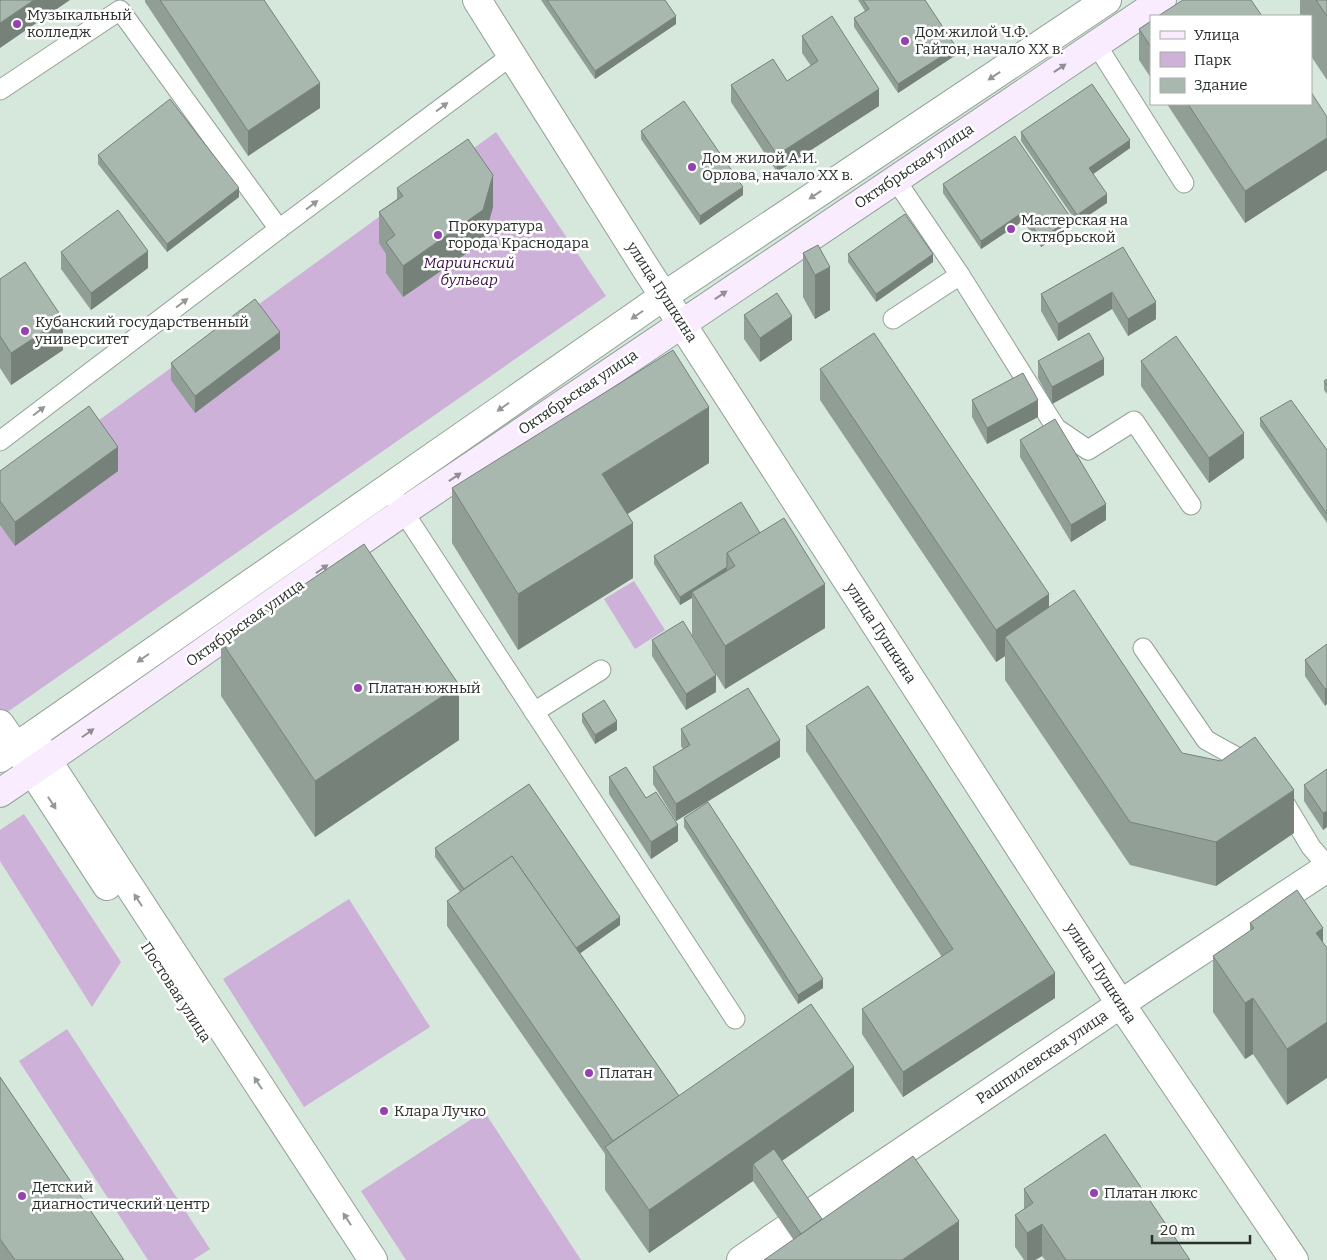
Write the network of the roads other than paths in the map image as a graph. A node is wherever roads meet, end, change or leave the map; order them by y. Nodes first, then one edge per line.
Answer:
1 (477, 0) edge
2 (1107, 0) edge
3 (1162, 0) edge
4 (1096, 44) junction
5 (511, 56) junction
6 (0, 90) edge
7 (895, 179) junction
8 (1184, 183) dead end
9 (279, 229) junction
10 (960, 274) junction
11 (664, 296) junction
12 (893, 319) dead end
13 (681, 322) junction
14 (0, 441) edge
15 (388, 488) junction
16 (1191, 505) dead end
17 (403, 512) junction
18 (1143, 648) dead end
19 (601, 670) dead end
20 (534, 712) junction
21 (0, 724) edge
22 (16, 747) edge
23 (40, 766) junction
24 (0, 793) edge
25 (1327, 867) edge
26 (1121, 1004) junction
27 (735, 1019) dead end
28 (350, 1260) edge
29 (373, 1260) edge
30 (741, 1260) edge
31 (1294, 1260) edge

1 - 5 street, улица Пушкина
2 -> 11 street, Октябрьская улица
3 - 4 main road, Октябрьская улица
7 -> 4 main road, Октябрьская улица
4 - 8 lane
9 -> 5 lane
5 - 11 street, улица Пушкина
6 - 9 lane
7 - 10 lane
13 -> 7 main road, Октябрьская улица
14 -> 9 lane
10 - 12 lane
10 - 16 lane
11 - 13 street, улица Пушкина
11 -> 15 street, Октябрьская улица
17 -> 13 main road, Октябрьская улица
13 - 26 street, улица Пушкина
15 - 17 lane
15 -> 22 street, Октябрьская улица
17 - 20 lane
23 -> 17 main road, Октябрьская улица
18 - 25 lane
19 - 20 lane
20 - 27 lane
21 - 22 street, Постовая улица
22 - 23 street, Постовая улица
23 - 24 main road, Октябрьская улица
23 -> 28 street, Постовая улица
29 -> 23 street, Постовая улица
25 - 26 street, Рашпилевская улица
26 - 30 street, Рашпилевская улица
26 - 31 street, улица Пушкина

